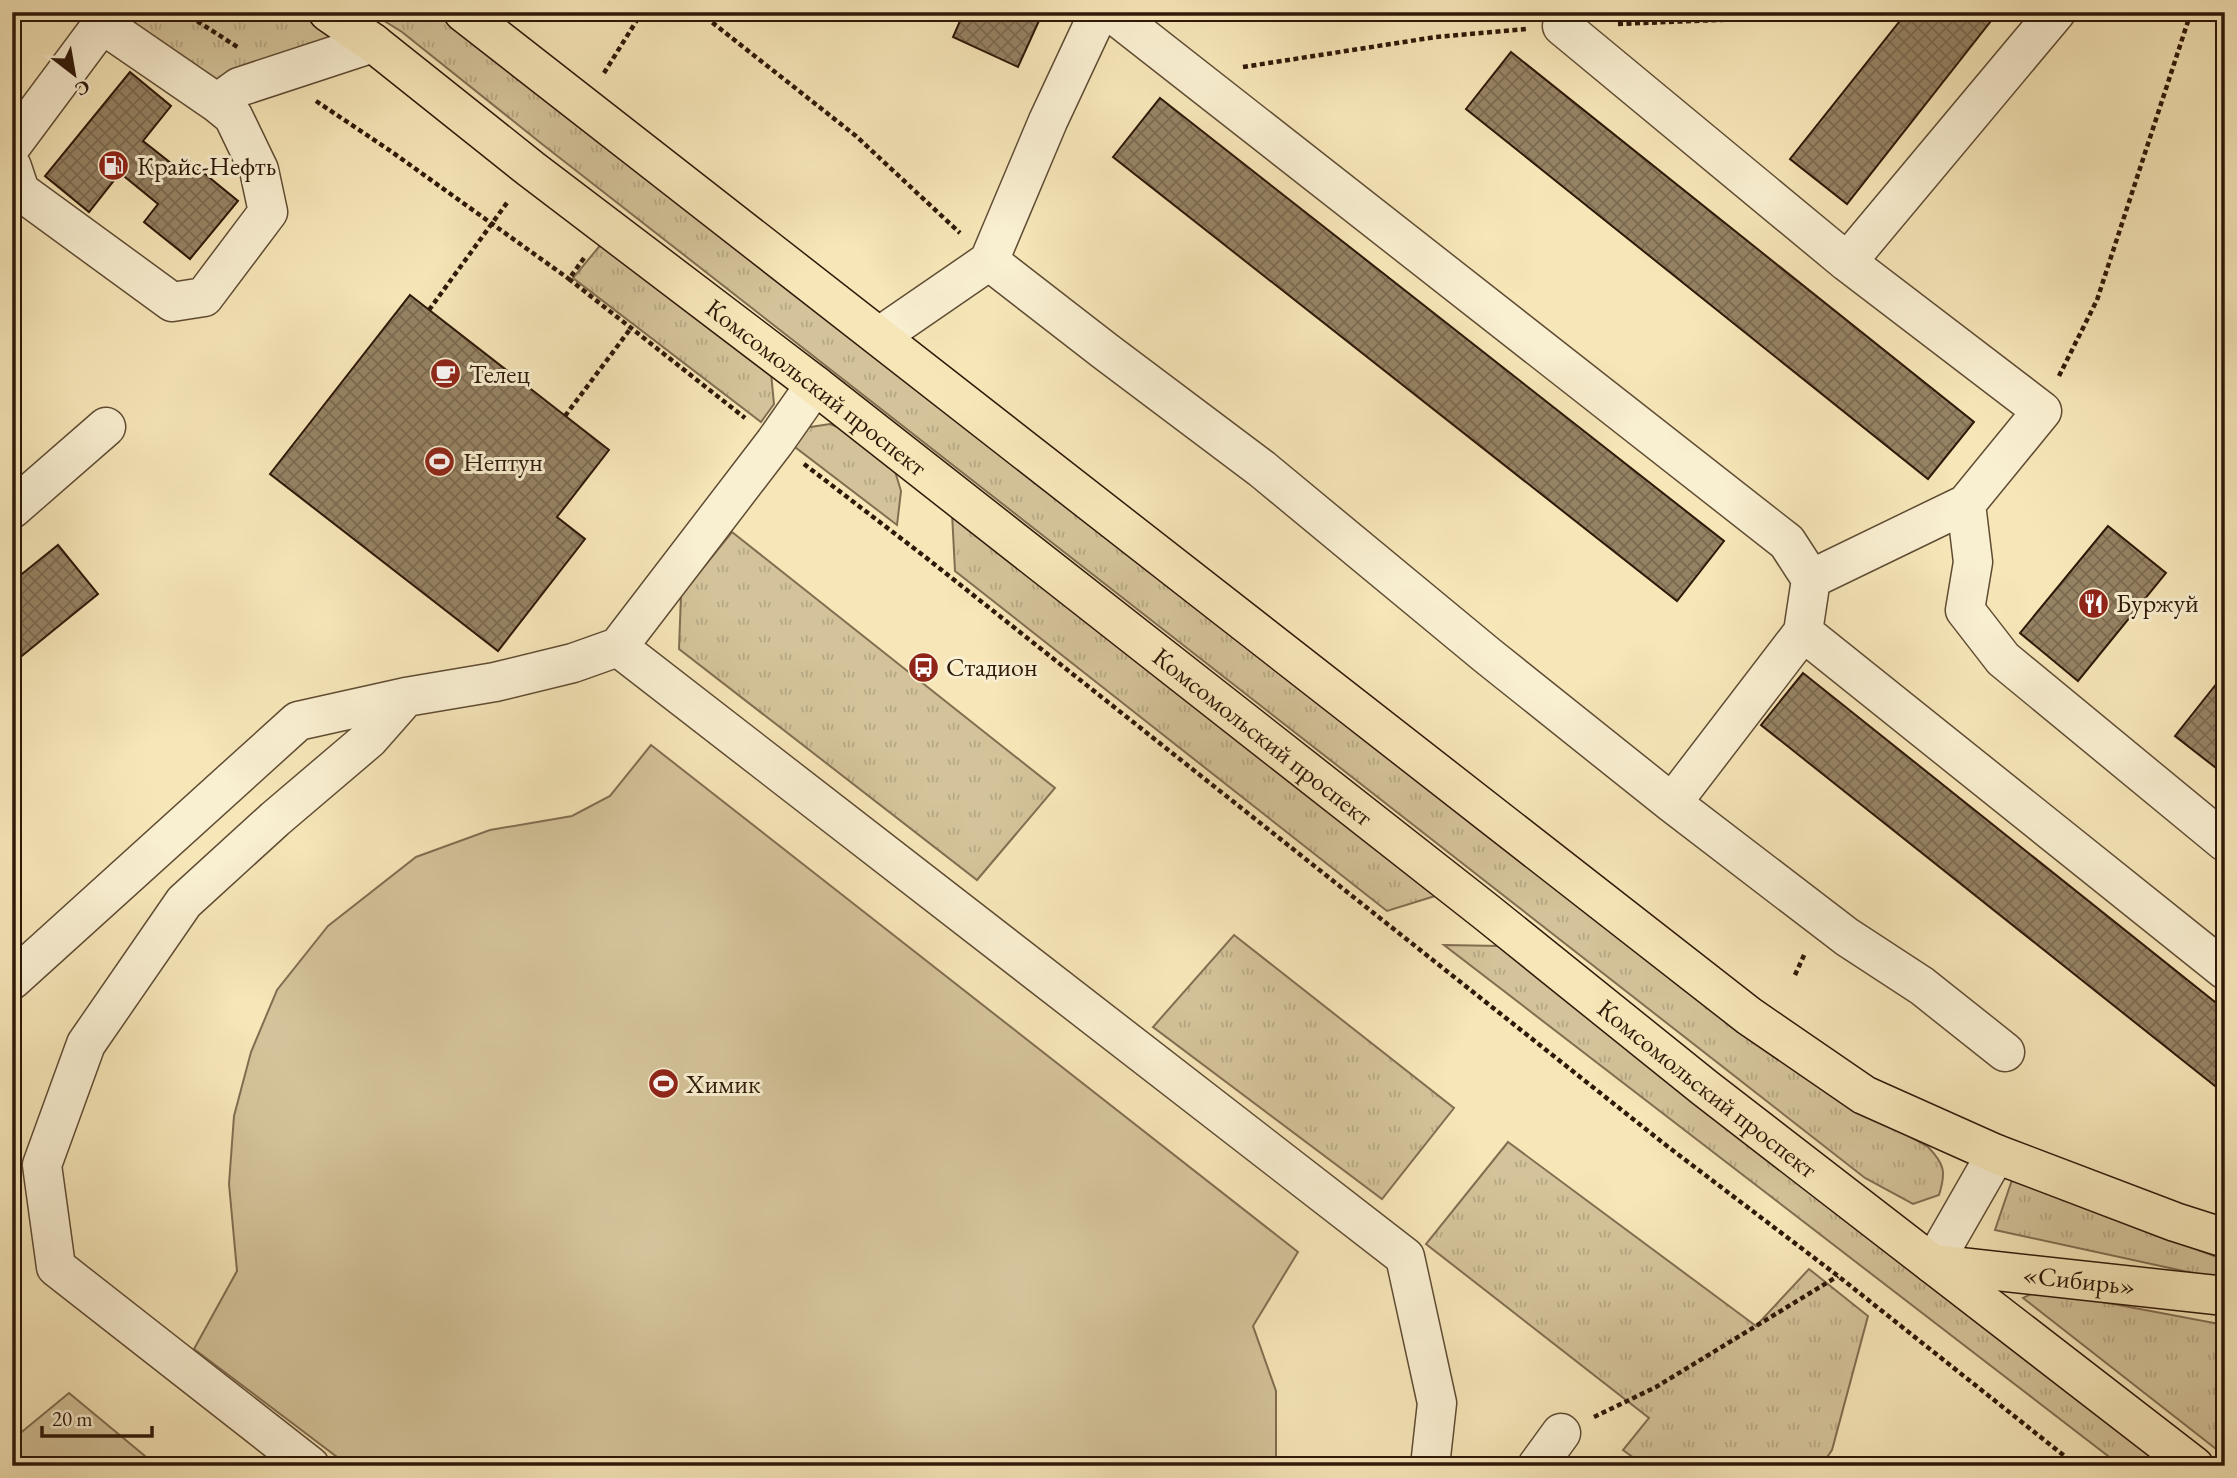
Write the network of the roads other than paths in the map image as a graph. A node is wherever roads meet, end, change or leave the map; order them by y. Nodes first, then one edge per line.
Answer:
1 (328, 12) edge
2 (463, 12) edge
3 (1099, 12) edge
4 (1111, 12) edge
5 (2056, 12) edge
6 (100, 18) edge
7 (1562, 26) road end
8 (373, 43) junction
9 (217, 103) junction
10 (12, 145) edge
11 (12, 167) edge
12 (989, 261) junction
13 (1847, 262) junction
14 (880, 336) junction
15 (815, 385) junction
16 (106, 427) dead end
17 (1966, 504) junction
18 (12, 509) edge
19 (1811, 579) junction
20 (1802, 632) junction
21 (618, 648) junction
22 (407, 697) junction
23 (1672, 803) junction
24 (2225, 842) edge
25 (2225, 970) edge
26 (12, 981) edge
27 (2005, 1052) dead end
28 (1996, 1154) junction
29 (2225, 1238) edge
30 (1933, 1264) junction
31 (2225, 1296) edge
32 (1561, 1433) road end
33 (310, 1466) edge
34 (1430, 1466) edge
35 (1537, 1466) edge
36 (2193, 1466) edge

1 - 8 main road, Комсомольский проспект
2 - 14 main road
3 - 12 street
4 - 19 street
5 - 13 street
6 - 9 street
6 - 10 street
7 - 13 street
8 - 9 street
8 - 15 main road, Комсомольский проспект
9 - 11 street
12 - 14 street
12 - 23 street
13 - 17 street
14 - 28 main road
15 - 21 street
15 - 30 main road, Комсомольский проспект
16 - 18 street
17 - 19 street
17 - 24 street
19 - 20 street
20 - 23 street
20 - 25 street
21 - 22 street
21 - 34 street
22 - 26 street
22 - 33 street
23 - 27 street
28 - 29 main road
28 - 30 street
30 - 31 main road, «Сибирь»
30 - 36 main road, Комсомольский проспект
32 - 35 street

